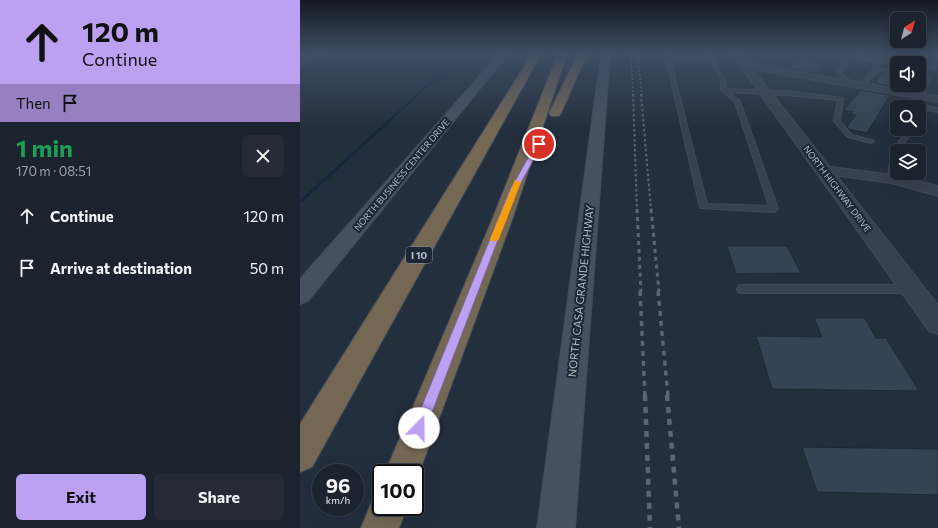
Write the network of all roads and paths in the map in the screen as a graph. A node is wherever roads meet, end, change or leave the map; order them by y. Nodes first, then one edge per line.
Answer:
1 (483, 79) edge
2 (521, 79) edge
3 (554, 79) edge
4 (572, 79) edge
5 (603, 79) edge
6 (672, 79) edge
7 (723, 79) edge
8 (754, 79) edge
9 (827, 79) edge
10 (846, 79) edge
11 (868, 79) edge
12 (843, 82) junction
13 (861, 86) junction
14 (724, 90) junction
15 (763, 91) junction
16 (922, 92) edge
17 (920, 96) junction
18 (938, 99) edge
19 (926, 108) edge
20 (938, 110) edge
21 (871, 141) dead end
22 (823, 170) junction
23 (890, 179) edge
24 (896, 180) edge
25 (513, 190) junction
26 (938, 192) edge
27 (742, 289) dead end
28 (912, 289) junction
29 (300, 295) edge
30 (938, 324) edge
31 (300, 455) edge
32 (406, 464) edge
33 (385, 516) edge
34 (380, 528) edge
35 (556, 528) edge

1 - 29 main road, NORTH BUSINESS CENTER DRIVE
2 - 31 highway, I 10
3 - 25 highway
4 - 25 highway
5 - 35 main road, NORTH CASA GRANDE HIGHWAY
6 - 14 lane
7 - 14 lane
8 - 15 street, NORTH HIGHWAY DRIVE
9 - 12 street
10 - 12 lane
11 - 13 lane
12 - 13 street
13 - 17 street
14 - 15 lane
15 - 21 lane
15 - 22 street, NORTH HIGHWAY DRIVE
16 - 17 lane
17 - 18 street
19 - 20 lane
22 - 23 street
22 - 28 street, NORTH HIGHWAY DRIVE
24 - 26 street
25 - 32 highway
27 - 28 lane
28 - 30 street, NORTH HIGHWAY DRIVE
33 - 34 highway

